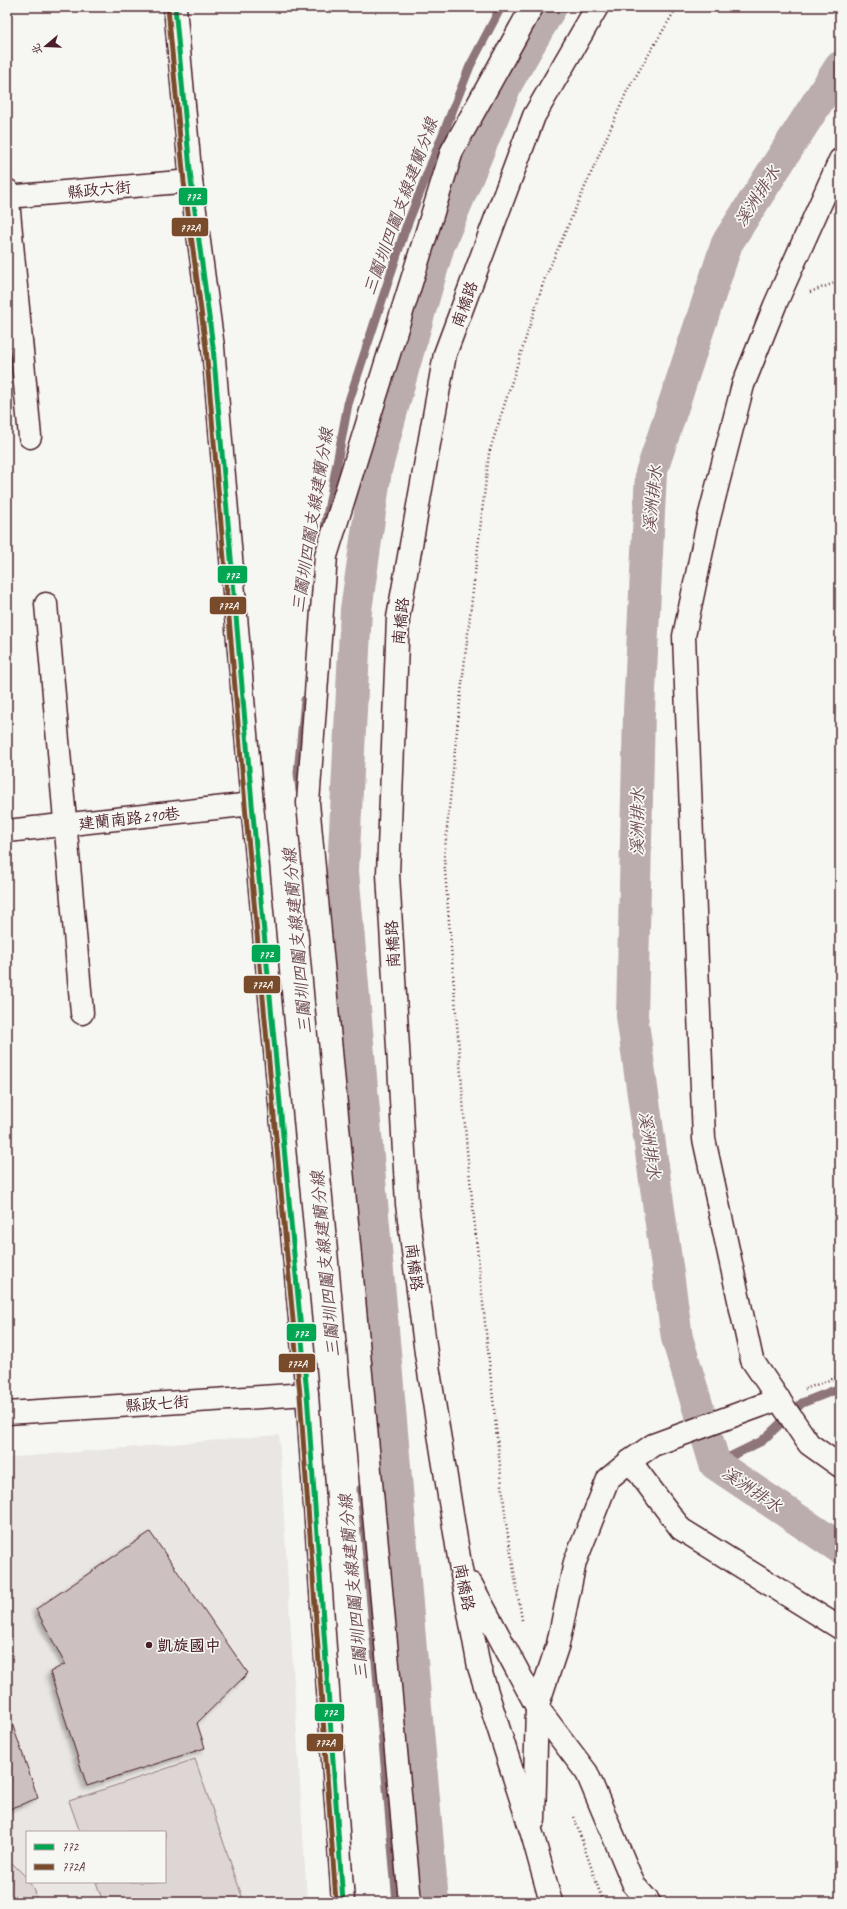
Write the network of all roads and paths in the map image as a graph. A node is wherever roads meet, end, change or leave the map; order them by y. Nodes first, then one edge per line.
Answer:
1 (176, 7) edge
2 (532, 7) edge
3 (597, 7) edge
4 (677, 7) edge
5 (840, 160) edge
6 (191, 181) junction
7 (7, 195) edge
8 (30, 437) dead end
9 (46, 604) dead end
10 (252, 804) junction
11 (67, 825) junction
12 (7, 831) edge
13 (82, 1013) dead end
14 (840, 1376) edge
15 (307, 1394) junction
16 (779, 1399) junction
17 (7, 1413) edge
18 (630, 1461) junction
19 (840, 1466) edge
20 (460, 1564) junction
21 (523, 1623) dead end
22 (840, 1628) edge
23 (537, 1707) junction
24 (572, 1812) dead end
25 (533, 1837) junction
26 (343, 1902) edge
27 (410, 1902) edge
28 (551, 1902) edge
29 (603, 1902) edge
30 (649, 1902) edge

1 - 6 street
2 - 27 street
3 - 20 street, 南橋路
4 - 21 path
5 - 16 street
6 - 7 street, 縣政六街
6 - 10 street
7 - 8 street
9 - 11 street
10 - 11 street, 建蘭南路290巷
10 - 15 street
11 - 12 street, 建蘭南路290巷
11 - 13 street
14 - 16 path
15 - 17 street, 縣政七街
15 - 26 street
16 - 18 street
16 - 19 street
18 - 22 street
18 - 23 street
20 - 23 street
20 - 25 street, 南橋路
23 - 25 street
23 - 30 street
24 - 29 path
25 - 28 street, 南橋路

